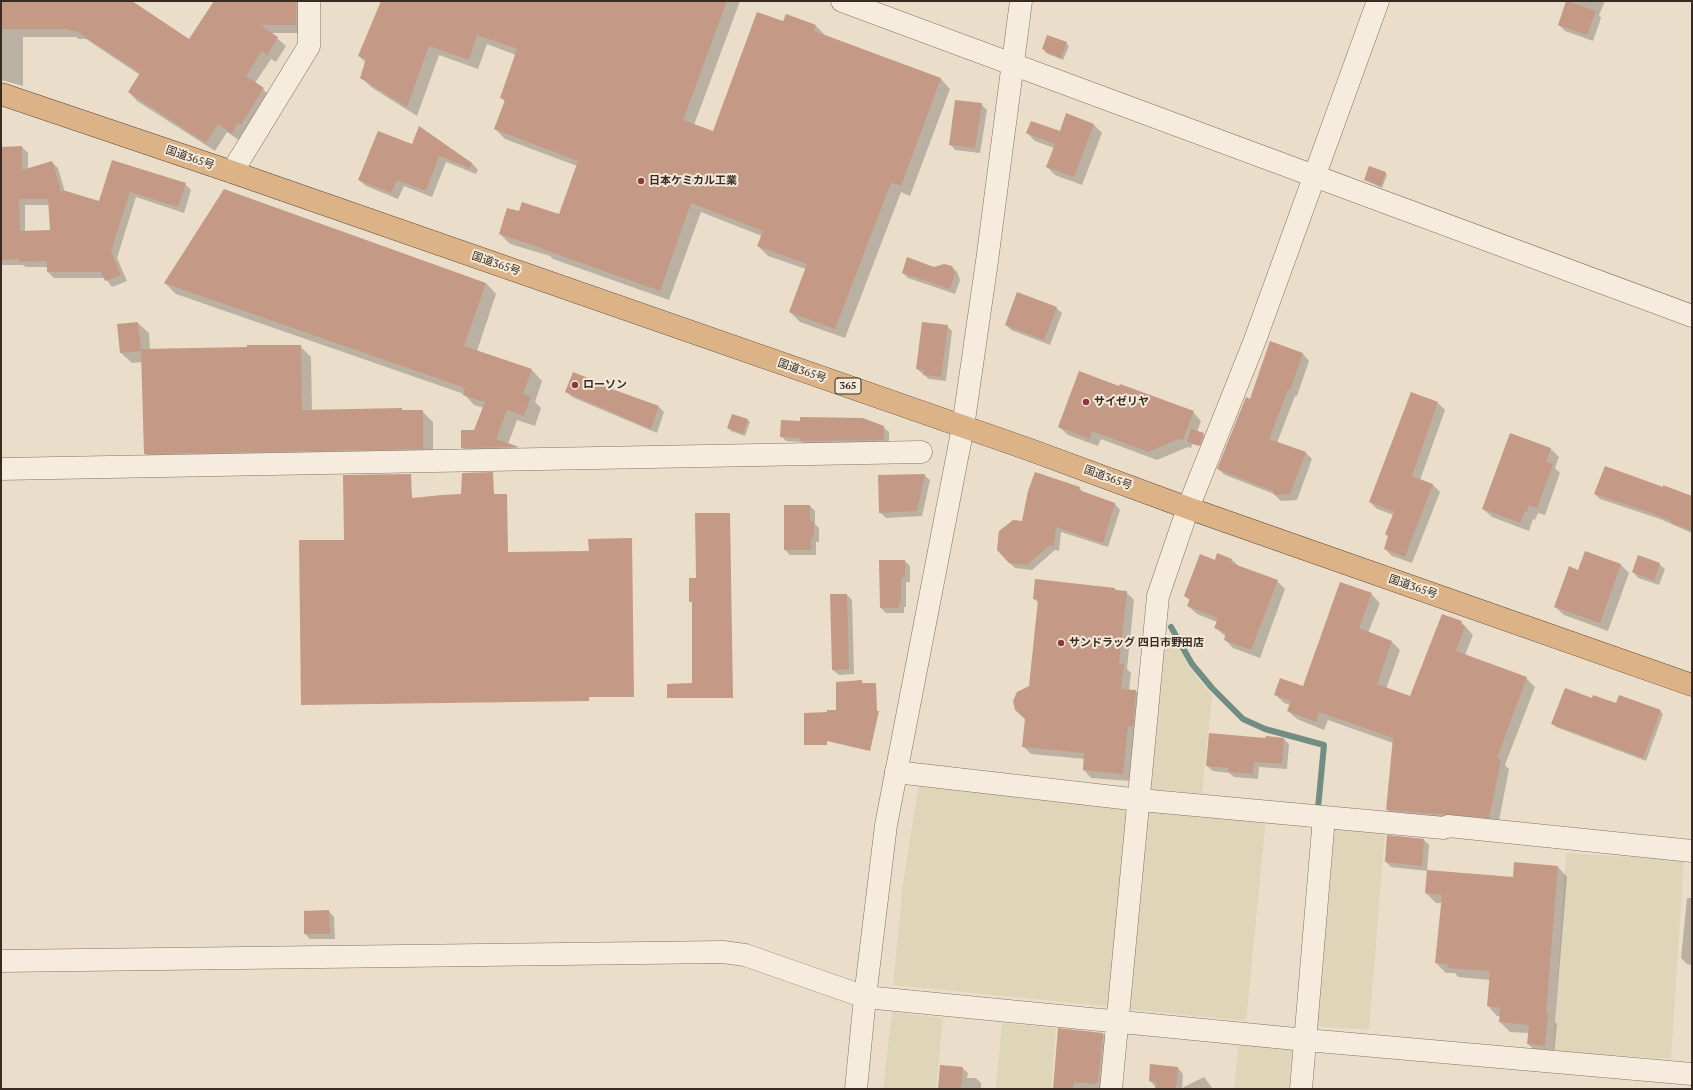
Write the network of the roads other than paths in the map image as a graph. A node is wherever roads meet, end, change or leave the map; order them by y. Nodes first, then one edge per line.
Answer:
1 (309, 1) edge
2 (842, 1) edge
3 (1022, 1) edge
4 (1378, 1) edge
5 (1012, 65) junction
6 (1, 94) edge
7 (232, 172) junction
8 (1315, 175) junction
9 (1692, 316) edge
10 (963, 427) junction
11 (921, 452) dead end
12 (1, 469) edge
13 (1188, 508) junction
14 (1692, 685) edge
15 (896, 772) junction
16 (1140, 800) junction
17 (1324, 816) junction
18 (1692, 851) edge
19 (1, 961) edge
20 (865, 997) junction
21 (1118, 1021) junction
22 (1306, 1040) junction
23 (1692, 1074) edge
24 (856, 1089) edge
25 (1111, 1089) edge
26 (1301, 1089) edge

1 - 7 street
2 - 5 street
3 - 5 street
4 - 8 street
5 - 8 street
5 - 10 street
6 - 7 highway, 国道365号 / 365
7 - 10 highway, 国道365号 / 365
8 - 9 street
8 - 13 street
10 - 13 highway, 国道365号 / 365
10 - 15 street
11 - 12 street
13 - 14 highway, 国道365号 / 365
13 - 16 street
15 - 16 street
15 - 20 street
16 - 17 street
16 - 21 street
17 - 18 street
17 - 22 street
19 - 20 street
20 - 21 street
20 - 24 street
21 - 22 street
21 - 25 street
22 - 23 street
22 - 26 street

